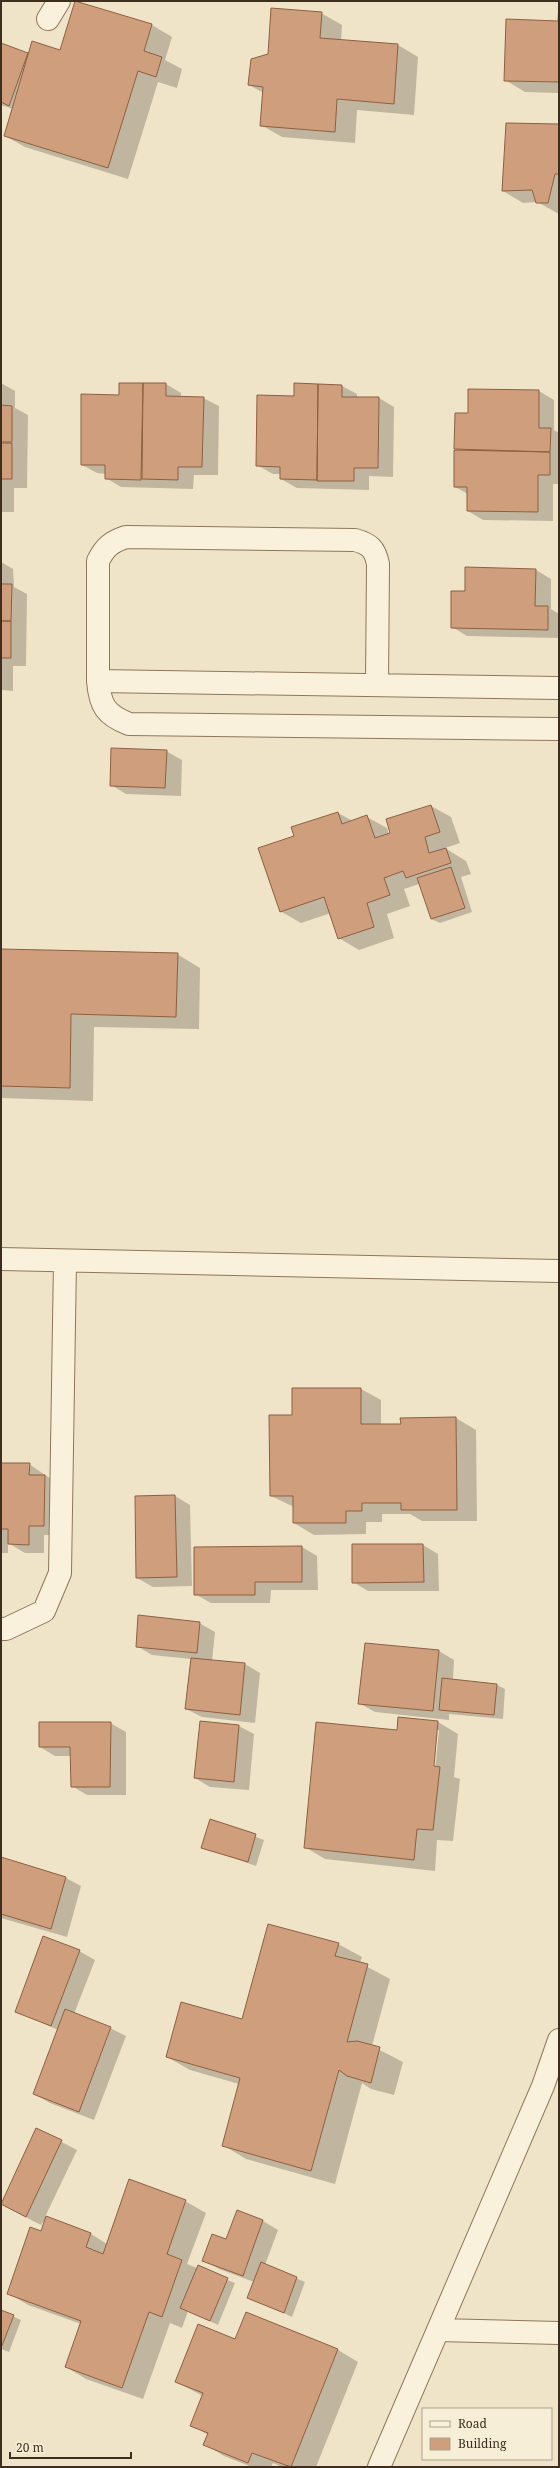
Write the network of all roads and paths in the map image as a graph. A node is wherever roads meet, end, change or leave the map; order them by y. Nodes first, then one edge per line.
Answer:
1 (98, 681) junction
2 (378, 685) junction
3 (559, 688) edge
4 (559, 729) edge
5 (1, 1260) edge
6 (65, 1261) junction
7 (559, 1270) edge
8 (1, 1629) edge
9 (559, 2040) edge
10 (551, 2089) edge
11 (438, 2330) junction
12 (559, 2333) edge
13 (379, 2467) edge

1 - 2 street
1 - 2 street
1 - 4 street
2 - 3 street
5 - 6 street
6 - 7 street
6 - 8 street
9 - 10 street
10 - 11 street
11 - 12 street
11 - 13 street

